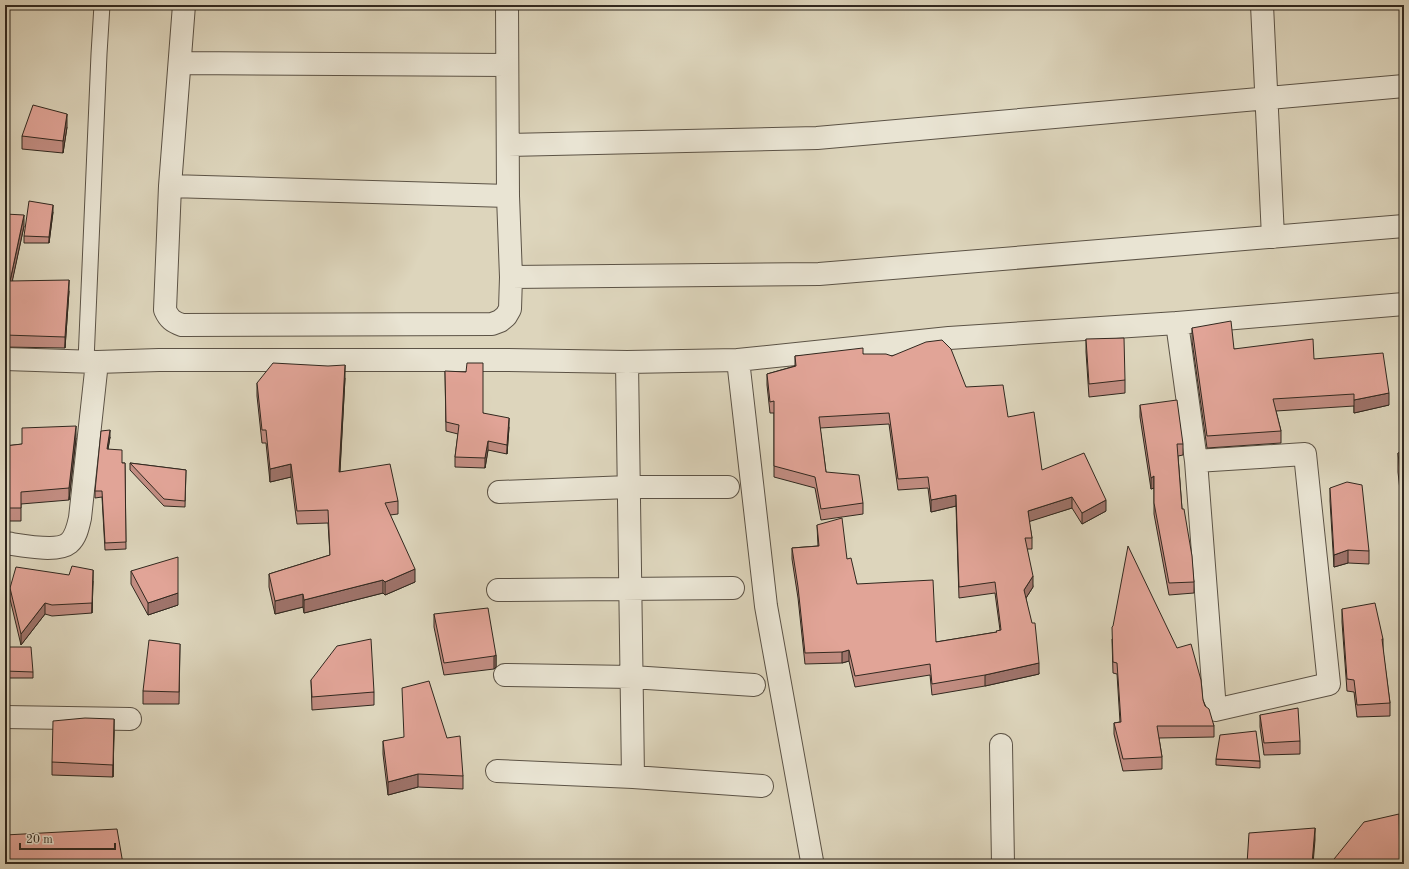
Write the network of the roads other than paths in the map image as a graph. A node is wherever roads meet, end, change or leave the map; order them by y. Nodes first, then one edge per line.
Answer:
1 (102, 5) edge
2 (184, 5) edge
3 (507, 5) edge
4 (1262, 5) edge
5 (180, 63) junction
6 (507, 65) junction
7 (1404, 86) edge
8 (1266, 99) junction
9 (508, 144) junction
10 (170, 186) junction
11 (508, 196) junction
12 (1404, 226) edge
13 (1273, 237) junction
14 (511, 277) junction
15 (1404, 304) edge
16 (1177, 323) junction
17 (5, 359) edge
18 (738, 360) junction
19 (91, 362) junction
20 (627, 362) junction
21 (1196, 461) junction
22 (629, 487) junction
23 (728, 487) dead end
24 (499, 492) dead end
25 (5, 543) edge
26 (733, 588) dead end
27 (630, 589) junction
28 (498, 590) dead end
29 (505, 675) dead end
30 (632, 677) junction
31 (754, 685) dead end
32 (5, 717) edge
33 (130, 719) dead end
34 (1001, 745) dead end
35 (496, 771) dead end
36 (633, 777) junction
37 (762, 786) dead end
38 (812, 861) dead end
39 (1003, 864) edge

1 - 19 lane
2 - 5 street
3 - 6 street
4 - 8 street
5 - 6 street
5 - 10 street
6 - 9 street
7 - 8 street
8 - 9 street
8 - 13 street
9 - 11 street
10 - 11 street
10 - 14 street
11 - 14 street
12 - 13 street
13 - 14 street
15 - 16 street
16 - 18 street
16 - 21 street
17 - 19 street
18 - 20 street
18 - 38 street
19 - 20 street
19 - 25 street
20 - 22 street
21 - 21 street
22 - 23 street
22 - 24 street
22 - 27 street
26 - 27 street
27 - 28 street
27 - 30 street
29 - 30 street
30 - 31 street
30 - 36 street
32 - 33 street
34 - 39 street
35 - 36 street
36 - 37 street

